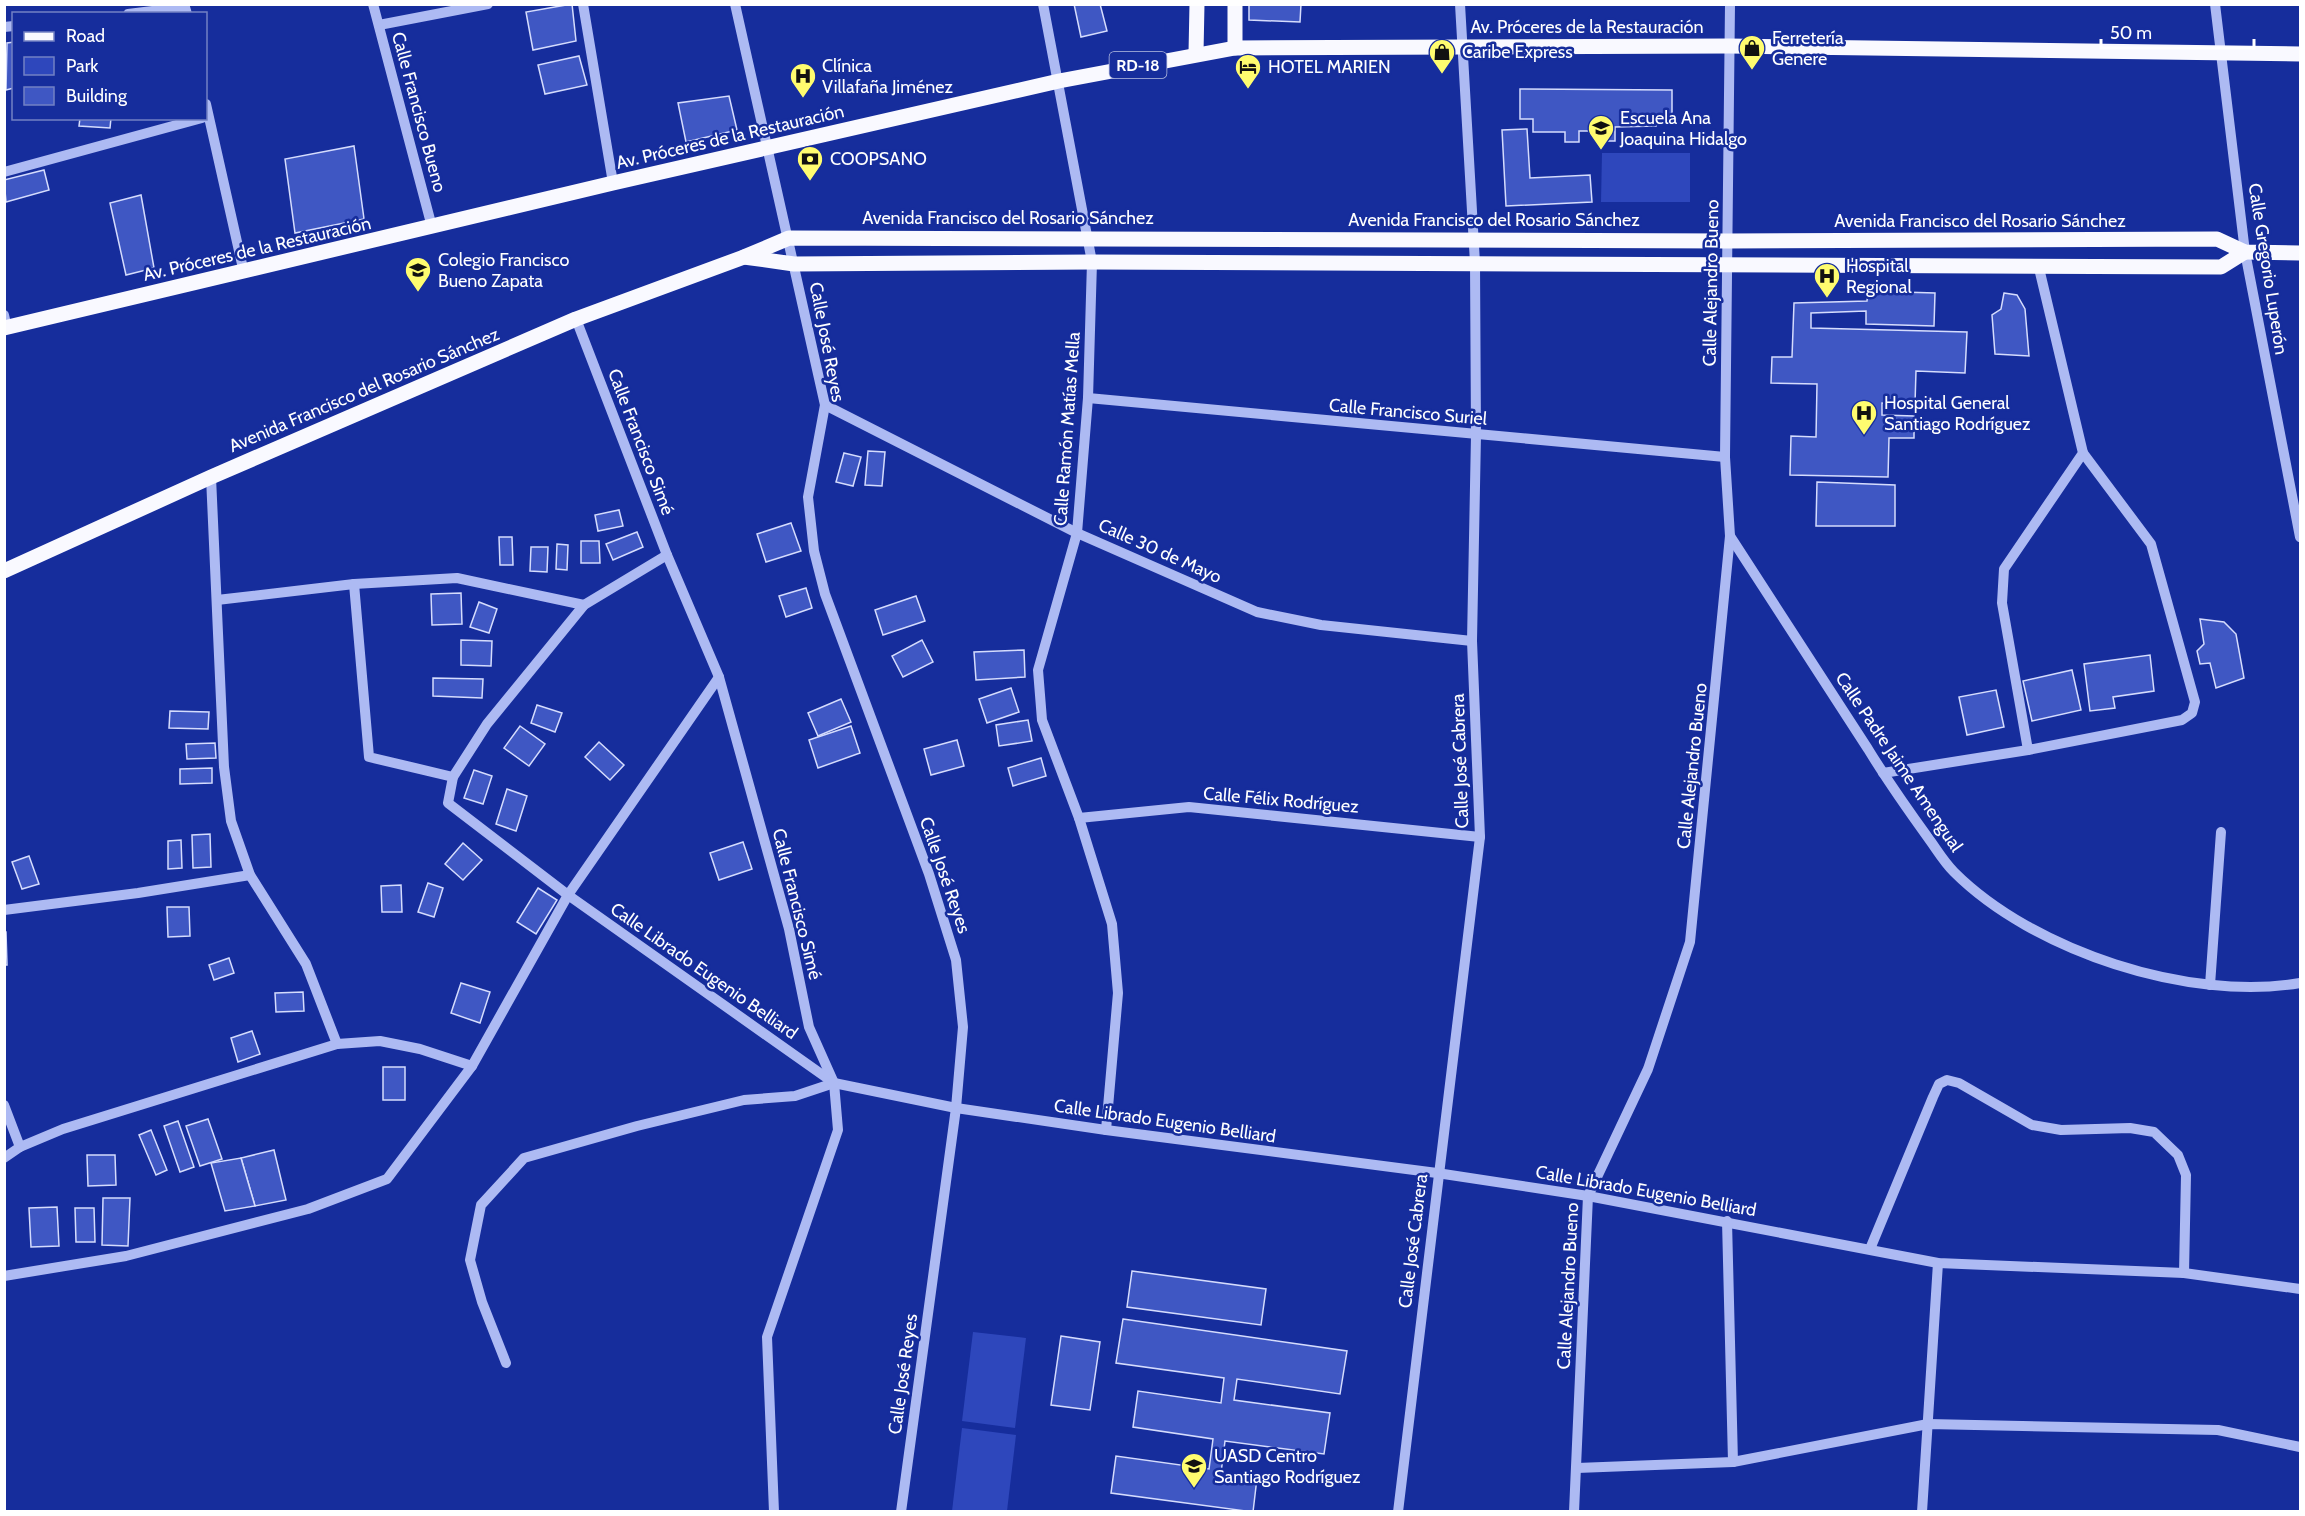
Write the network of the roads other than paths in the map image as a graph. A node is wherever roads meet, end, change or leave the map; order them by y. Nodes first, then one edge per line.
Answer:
1 (373, 4) edge
2 (488, 4) edge
3 (583, 4) edge
4 (735, 4) edge
5 (1043, 4) edge
6 (1197, 4) edge
7 (1235, 4) edge
8 (1460, 4) edge
9 (1730, 4) edge
10 (2215, 4) edge
11 (186, 8) edge
12 (147, 12) edge
13 (379, 25) junction
14 (1730, 46) junction
15 (1463, 47) junction
16 (1235, 48) junction
17 (1196, 53) junction
18 (2222, 53) junction
19 (2301, 54) edge
20 (1059, 81) junction
21 (198, 120) edge
22 (206, 120) edge
23 (767, 150) junction
24 (4, 172) edge
25 (613, 183) junction
26 (432, 227) junction
27 (1089, 237) junction
28 (789, 238) junction
29 (1473, 240) junction
30 (1728, 241) junction
31 (2245, 252) junction
32 (2301, 254) edge
33 (744, 257) junction
34 (1092, 262) junction
35 (1475, 263) junction
36 (1728, 263) junction
37 (795, 264) junction
38 (2038, 264) junction
39 (244, 273) junction
40 (576, 319) junction
41 (5, 324) edge
42 (1088, 398) junction
43 (825, 405) junction
44 (1476, 435) junction
45 (2083, 453) junction
46 (1725, 457) junction
47 (211, 477) junction
48 (1077, 533) junction
49 (1730, 536) junction
50 (2301, 537) edge
51 (667, 555) junction
52 (4, 571) edge
53 (354, 584) junction
54 (217, 600) junction
55 (584, 605) junction
56 (1472, 641) junction
57 (719, 677) junction
58 (2028, 750) junction
59 (1883, 773) junction
60 (453, 777) junction
61 (1079, 818) junction
62 (2221, 832) dead end
63 (1480, 837) junction
64 (250, 875) junction
65 (568, 895) junction
66 (4, 910) edge
67 (2301, 983) edge
68 (2210, 985) junction
69 (338, 1044) junction
70 (472, 1066) junction
71 (834, 1083) junction
72 (4, 1105) edge
73 (956, 1108) junction
74 (1106, 1130) junction
75 (20, 1147) junction
76 (4, 1158) edge
77 (1437, 1173) junction
78 (1588, 1196) junction
79 (1727, 1221) junction
80 (1870, 1249) junction
81 (1938, 1263) junction
82 (2184, 1273) junction
83 (4, 1276) edge
84 (2301, 1289) edge
85 (506, 1363) dead end
86 (1928, 1424) junction
87 (2301, 1447) edge
88 (1733, 1462) junction
89 (1577, 1468) junction
90 (774, 1512) edge
91 (901, 1512) edge
92 (1398, 1512) edge
93 (1574, 1512) edge
94 (1922, 1512) edge

1 - 13 street, Calle Francisco Bueno
2 - 13 street
3 - 25 street
4 - 23 street, Calle José Reyes
5 - 20 street, Calle Ramón Matías Mella
6 - 17 main road
7 - 16 main road
8 - 15 street, Calle José Cabrera
9 - 14 street, Calle Alejandro Bueno
10 - 18 street, Calle Gregorio Luperón
11 - 12 street
13 - 26 street, Calle Francisco Bueno
14 - 15 main road, Av. Próceres de la Restauración / RD-18
14 - 18 main road, Av. Próceres de la Restauración / RD-18
14 - 30 street, Calle Alejandro Bueno
15 - 16 main road, Av. Próceres de la Restauración / RD-18
15 - 29 street, Calle José Cabrera
16 - 17 main road, Av. Próceres de la Restauración / RD-18
17 - 20 main road, Av. Próceres de la Restauración / RD-18
18 - 19 main road, Av. Próceres de la Restauración / RD-18
18 - 31 street, Calle Gregorio Luperón
20 - 23 main road, Av. Próceres de la Restauración / RD-18
20 - 27 street, Calle Ramón Matías Mella
21 - 24 street
22 - 39 street
23 - 25 main road, Av. Próceres de la Restauración / RD-18
23 - 28 street, Calle José Reyes
25 - 26 main road, Av. Próceres de la Restauración / RD-18
26 - 39 main road, Av. Próceres de la Restauración / RD-18
27 - 28 main road, Avenida Francisco del Rosario Sánchez
27 - 29 main road, Avenida Francisco del Rosario Sánchez
27 - 34 street, Calle Ramón Matías Mella
28 - 33 main road, Avenida Francisco del Rosario Sánchez
28 - 37 street, Calle José Reyes
29 - 30 main road, Avenida Francisco del Rosario Sánchez
29 - 35 street, Calle José Cabrera
30 - 31 main road, Avenida Francisco del Rosario Sánchez
30 - 36 street, Calle Alejandro Bueno
31 - 32 main road, Avenida Francisco del Rosario Sánchez
31 - 38 main road, Avenida Francisco del Rosario Sánchez
31 - 50 street, Calle Gregorio Luperón
33 - 37 main road, Avenida Francisco del Rosario Sánchez
33 - 40 main road, Avenida Francisco del Rosario Sánchez
34 - 35 main road, Avenida Francisco del Rosario Sánchez
34 - 37 main road, Avenida Francisco del Rosario Sánchez
34 - 42 street, Calle Ramón Matías Mella
35 - 36 main road, Avenida Francisco del Rosario Sánchez
35 - 44 street, Calle José Cabrera
36 - 38 main road, Avenida Francisco del Rosario Sánchez
36 - 46 street, Calle Alejandro Bueno
37 - 43 street, Calle José Reyes
38 - 45 street
39 - 41 main road, Av. Próceres de la Restauración / RD-18
40 - 47 main road, Avenida Francisco del Rosario Sánchez
40 - 51 street, Calle Francisco Simé
42 - 44 street, Calle Francisco Suriel
42 - 48 street, Calle Ramón Matías Mella
43 - 48 street, Calle 30 de Mayo
43 - 73 street, Calle José Reyes
44 - 46 street, Calle Francisco Suriel
44 - 56 street, Calle José Cabrera
45 - 58 street
45 - 58 street
46 - 49 street, Calle Alejandro Bueno
47 - 52 main road, Avenida Francisco del Rosario Sánchez
47 - 54 street
48 - 56 street, Calle 30 de Mayo
48 - 61 street, Calle Ramón Matías Mella
49 - 59 street, Calle Padre Jaime Amengual
49 - 78 street, Calle Alejandro Bueno
51 - 55 street, Calle Librado Eugenio Belliard
51 - 57 street, Calle Francisco Simé
53 - 54 street
53 - 55 street
53 - 60 street
54 - 64 street
55 - 60 street, Calle Librado Eugenio Belliard
56 - 63 street, Calle José Cabrera
57 - 65 street
57 - 71 street, Calle Francisco Simé
58 - 59 street
59 - 68 street, Calle Padre Jaime Amengual
60 - 65 street, Calle Librado Eugenio Belliard
61 - 63 street, Calle Félix Rodríguez
61 - 74 street, Calle Ramón Matías Mella
62 - 68 street
63 - 77 street, Calle José Cabrera
64 - 66 street
64 - 69 street
65 - 70 street
65 - 71 street, Calle Librado Eugenio Belliard
67 - 68 street, Calle Padre Jaime Amengual
69 - 70 street
69 - 75 street
70 - 83 street
71 - 73 street, Calle Librado Eugenio Belliard
71 - 85 street
71 - 90 street, Calle Francisco Simé
72 - 75 street
73 - 74 street, Calle Librado Eugenio Belliard
73 - 91 street, Calle José Reyes
74 - 77 street, Calle Librado Eugenio Belliard
75 - 76 street
77 - 78 street, Calle Librado Eugenio Belliard
77 - 92 street, Calle José Cabrera
78 - 79 street, Calle Librado Eugenio Belliard
78 - 89 street, Calle Alejandro Bueno
79 - 80 street, Calle Librado Eugenio Belliard
79 - 88 street
80 - 81 street, Calle Librado Eugenio Belliard
80 - 82 street
81 - 82 street, Calle Librado Eugenio Belliard
81 - 86 street
82 - 84 street, Calle Librado Eugenio Belliard
86 - 87 street
86 - 88 street
86 - 94 street
88 - 89 street
89 - 93 street, Calle Alejandro Bueno

